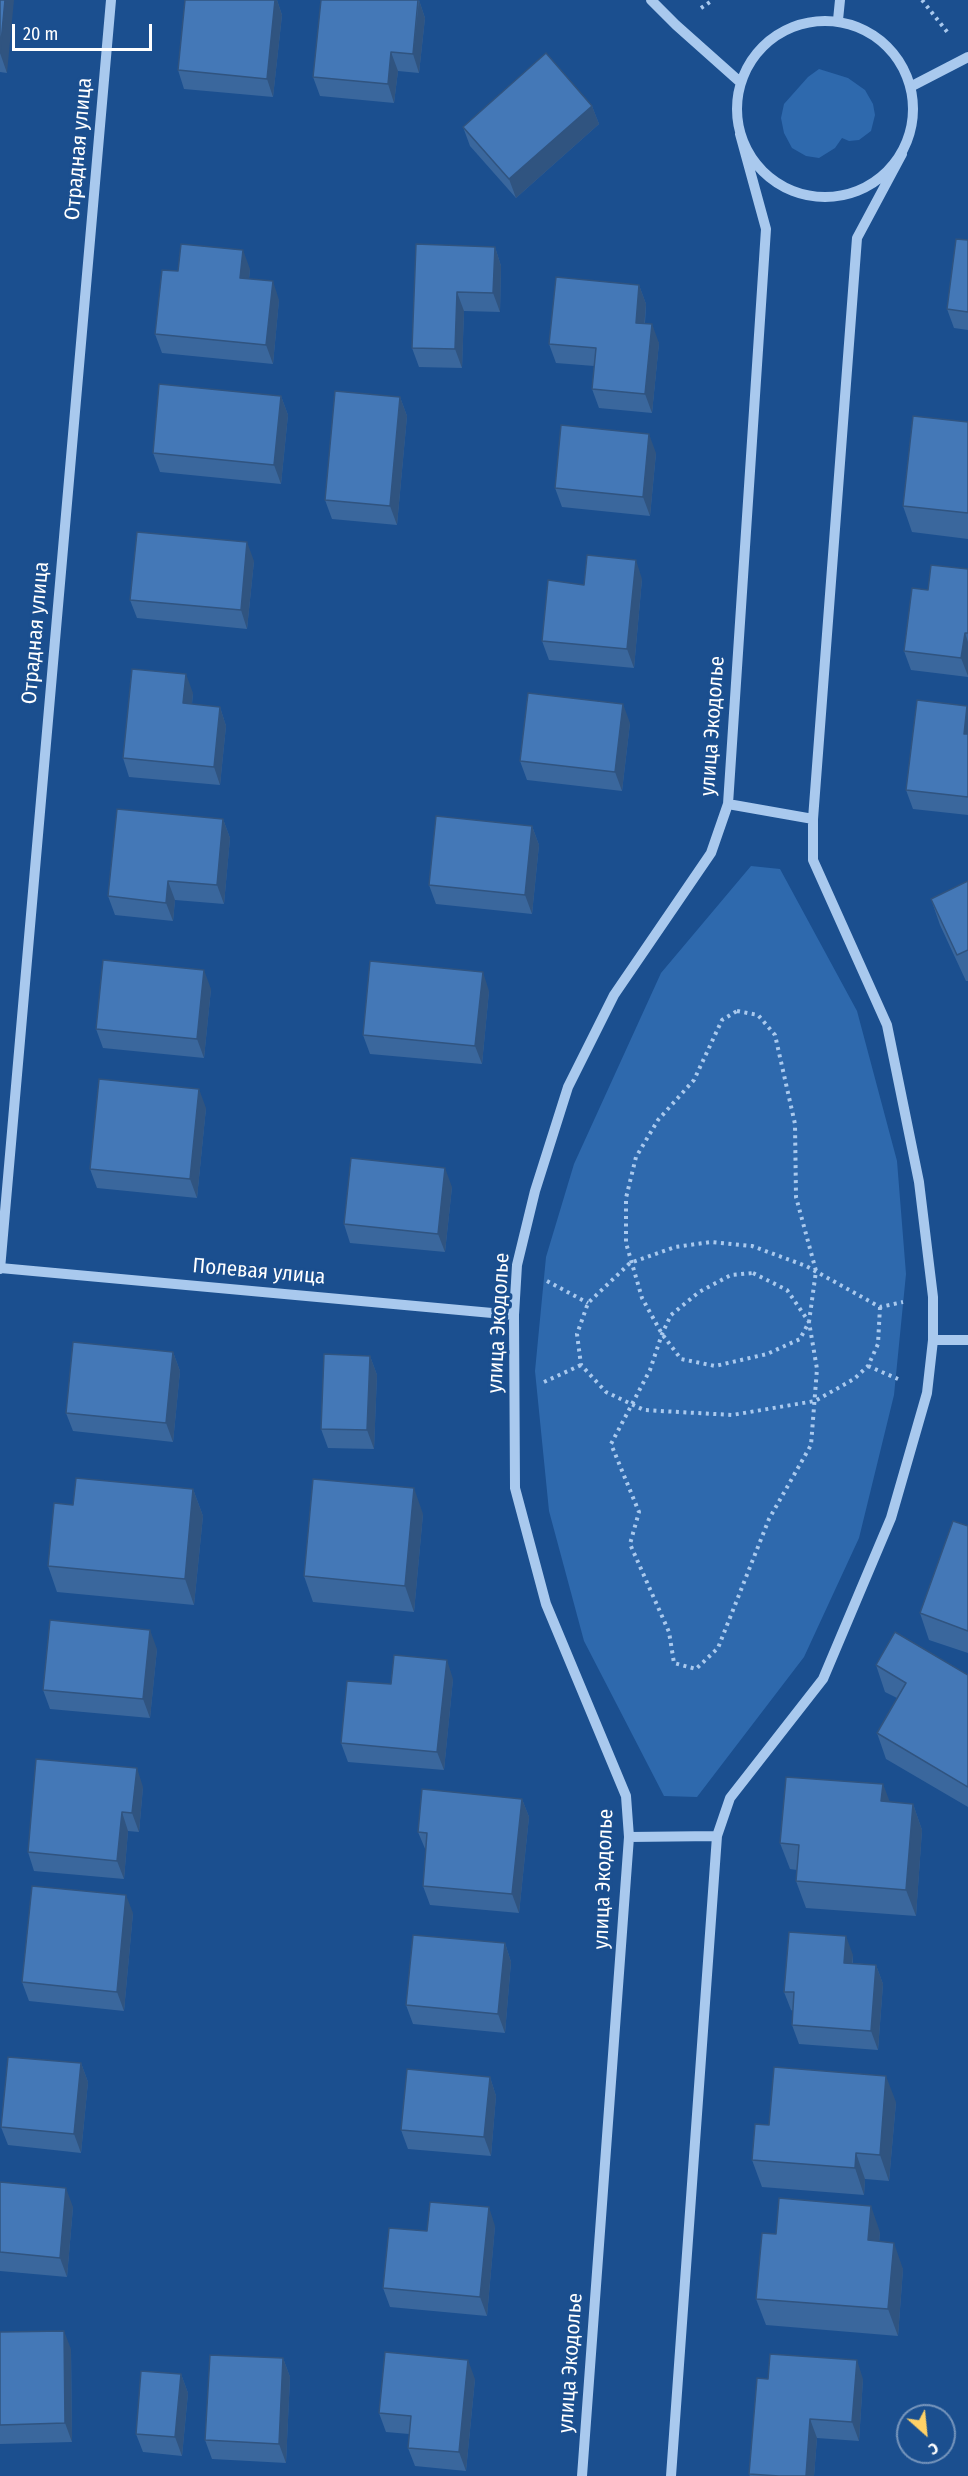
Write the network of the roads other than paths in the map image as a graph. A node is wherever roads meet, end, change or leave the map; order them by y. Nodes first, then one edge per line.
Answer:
1 (111, 0) edge
2 (651, 0) edge
3 (840, 0) edge
4 (838, 20) junction
5 (967, 57) edge
6 (740, 82) junction
7 (912, 86) junction
8 (740, 134) junction
9 (902, 154) junction
10 (728, 804) junction
11 (813, 819) junction
12 (0, 1268) edge
13 (514, 1315) junction
14 (933, 1340) junction
15 (968, 1340) edge
16 (717, 1836) junction
17 (629, 1837) junction
18 (582, 2476) edge
19 (671, 2476) edge

1 - 12 street, Отрадная улица
2 - 6 street
3 - 4 street
4 - 6 street
4 - 7 street
5 - 7 street
6 - 8 street
7 - 9 street
8 - 9 street
8 - 10 street, улица Экодолье
9 - 11 street
10 - 11 street
10 - 13 street, улица Экодолье
11 - 14 street
12 - 13 street, Полевая улица
13 - 17 street, улица Экодолье
14 - 15 street
14 - 16 street
16 - 17 street
16 - 19 street
17 - 18 street, улица Экодолье

